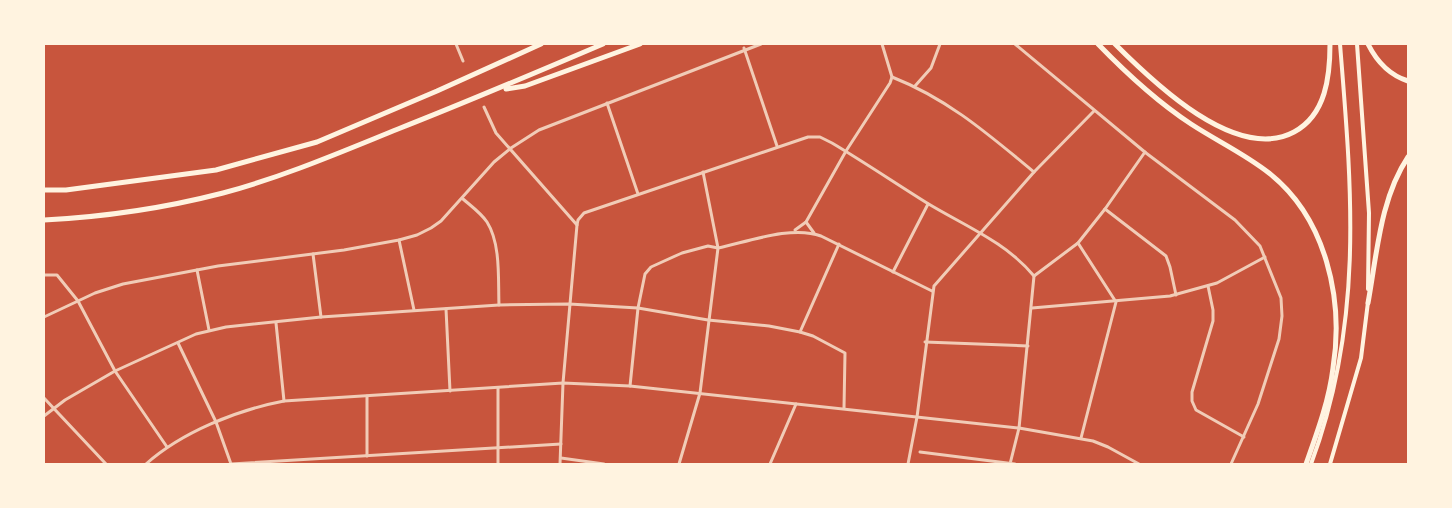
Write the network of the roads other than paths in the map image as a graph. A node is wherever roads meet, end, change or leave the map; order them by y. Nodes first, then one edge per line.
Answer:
1 (456, 44) edge
2 (541, 44) edge
3 (603, 44) edge
4 (640, 44) edge
5 (760, 44) edge
6 (882, 44) edge
7 (940, 44) edge
8 (1015, 44) edge
9 (1098, 44) edge
10 (1115, 44) edge
11 (1330, 44) edge
12 (1340, 44) edge
13 (1357, 44) edge
14 (1368, 44) edge
15 (744, 48) junction
16 (463, 61) dead end
17 (891, 77) junction
18 (1408, 81) edge
19 (915, 86) junction
20 (498, 90) junction
21 (606, 103) junction
22 (484, 107) dead end
23 (1094, 111) junction
24 (777, 146) junction
25 (511, 148) junction
26 (846, 151) junction
27 (1145, 152) junction
28 (1408, 157) edge
29 (703, 171) junction
30 (1034, 172) junction
31 (44, 190) edge
32 (638, 194) junction
33 (463, 198) junction
34 (928, 204) junction
35 (1105, 209) junction
36 (44, 219) edge
37 (806, 222) junction
38 (577, 225) junction
39 (794, 231) junction
40 (980, 233) junction
41 (816, 234) junction
42 (399, 240) junction
43 (1078, 243) junction
44 (839, 244) junction
45 (718, 249) junction
46 (313, 254) junction
47 (1265, 257) junction
48 (197, 269) junction
49 (893, 272) junction
50 (44, 275) edge
51 (1034, 276) junction
52 (1208, 286) junction
53 (932, 291) junction
54 (1176, 295) junction
55 (78, 301) junction
56 (1116, 302) junction
57 (1368, 303) junction
58 (569, 304) junction
59 (499, 305) junction
60 (638, 308) junction
61 (1032, 308) junction
62 (446, 309) junction
63 (414, 310) junction
64 (44, 317) edge
65 (321, 317) junction
66 (708, 321) junction
67 (276, 323) junction
68 (209, 330) junction
69 (800, 332) junction
70 (926, 342) junction
71 (178, 343) junction
72 (1028, 346) junction
73 (115, 371) junction
74 (563, 383) junction
75 (630, 386) junction
76 (498, 388) junction
77 (450, 391) junction
78 (700, 393) junction
79 (367, 396) junction
80 (44, 398) edge
81 (284, 401) junction
82 (796, 404) junction
83 (844, 408) junction
84 (52, 409) junction
85 (44, 416) edge
86 (917, 417) junction
87 (216, 422) junction
88 (1019, 428) junction
89 (1244, 437) junction
90 (1081, 438) junction
91 (561, 444) junction
92 (167, 447) junction
93 (498, 448) junction
94 (920, 452) dead end
95 (367, 456) junction
96 (561, 458) junction
97 (291, 462) edge
98 (231, 464) edge
99 (1010, 464) edge
100 (106, 465) edge
101 (146, 465) edge
102 (498, 465) edge
103 (560, 465) edge
104 (604, 465) edge
105 (679, 465) edge
106 (770, 465) edge
107 (909, 465) edge
108 (1015, 465) edge
109 (1138, 465) edge
110 (1232, 465) edge
111 (1308, 465) edge
112 (1330, 465) edge

1 - 16 street
2 - 31 highway
3 - 20 highway
4 - 20 highway
5 - 15 street
6 - 17 street
7 - 19 street
8 - 23 street
9 - 111 highway
10 - 11 highway
12 - 111 main road
13 - 57 main road
14 - 18 highway
15 - 21 street
15 - 24 street
17 - 19 street
17 - 26 street
19 - 30 street
20 - 36 highway
21 - 25 street
21 - 32 street
22 - 25 street
23 - 27 street
23 - 30 street
24 - 26 street
24 - 29 street
25 - 33 street
25 - 38 street
26 - 34 street
26 - 37 street
27 - 35 street
27 - 47 street
28 - 57 highway
29 - 32 street
29 - 45 street
30 - 40 street
32 - 38 street
33 - 42 street
33 - 59 street
34 - 40 street
34 - 49 street
35 - 43 street
35 - 54 street
37 - 39 street
37 - 41 street
38 - 58 street
39 - 41 street
39 - 45 street
40 - 51 street
40 - 53 street
41 - 44 street
42 - 46 street
42 - 63 street
43 - 51 street
43 - 56 street
44 - 49 street
44 - 69 street
45 - 60 street
45 - 66 street
46 - 48 street
46 - 65 street
47 - 52 street
47 - 89 street
48 - 55 street
48 - 68 street
49 - 53 street
50 - 55 street
51 - 61 street
52 - 54 street
52 - 89 street
53 - 70 street
54 - 56 street
55 - 64 street
55 - 73 street
56 - 61 street
56 - 90 street
57 - 112 main road
58 - 59 street
58 - 60 street
58 - 74 street
59 - 62 street
60 - 66 street
60 - 75 street
61 - 72 street
62 - 63 street
62 - 77 street
63 - 65 street
65 - 67 street
66 - 69 street
66 - 78 street
67 - 68 street
67 - 81 street
68 - 71 street
69 - 83 street
70 - 72 street
70 - 86 street
71 - 73 street
71 - 87 street
72 - 88 street
73 - 84 street
73 - 92 street
74 - 75 street
74 - 76 street
74 - 91 street
75 - 78 street
76 - 77 street
76 - 93 street
77 - 79 street
78 - 82 street
78 - 105 street
79 - 81 street
79 - 95 street
80 - 84 street
81 - 87 street
82 - 83 street
82 - 106 street
83 - 86 street
84 - 85 street
84 - 100 street
86 - 88 street
86 - 107 street
87 - 92 street
87 - 98 street
88 - 90 street
88 - 99 street
89 - 110 street
90 - 109 street
91 - 93 street
91 - 96 street
92 - 101 street
93 - 95 street
93 - 102 street
94 - 99 street
95 - 97 street
96 - 103 street
96 - 104 street
97 - 98 street
99 - 108 street

